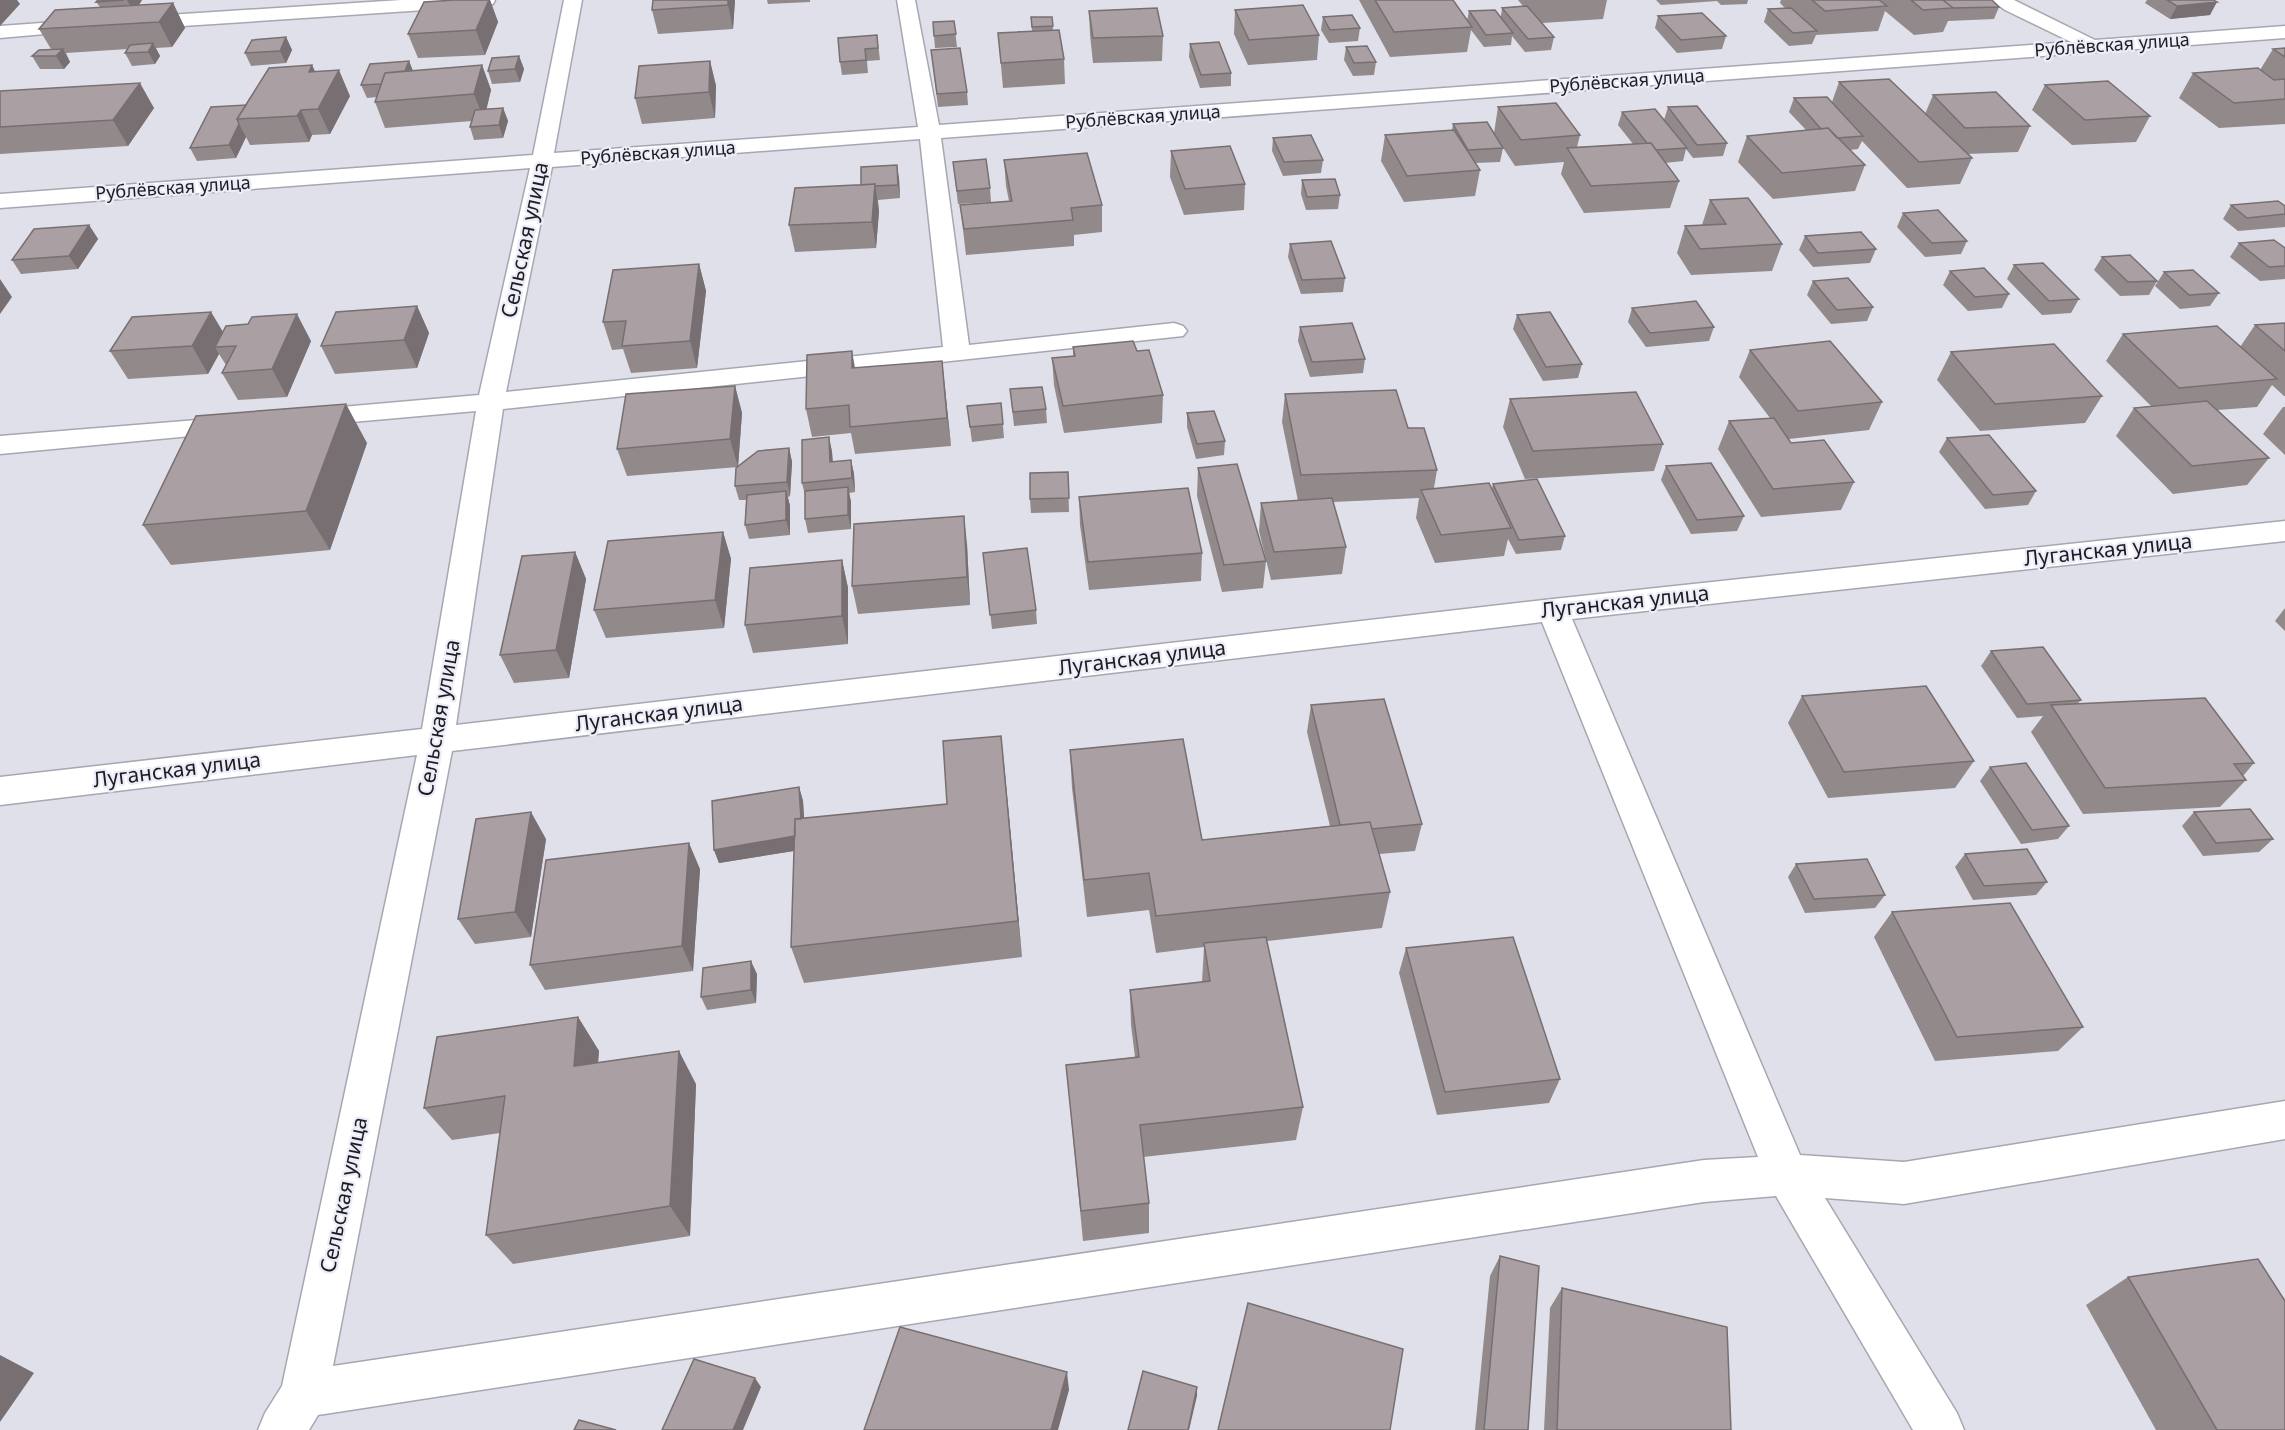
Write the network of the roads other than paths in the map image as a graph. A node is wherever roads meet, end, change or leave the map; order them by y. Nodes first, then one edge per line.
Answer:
1 (486, 0) edge
2 (573, 0) edge
3 (906, 0) edge
4 (2000, 0) edge
5 (0, 32) edge
6 (2285, 32) edge
7 (2093, 46) junction
8 (930, 133) junction
9 (542, 162) junction
10 (0, 201) edge
11 (1174, 331) dead end
12 (957, 354) junction
13 (491, 402) junction
14 (0, 445) edge
15 (2285, 531) edge
16 (1553, 610) junction
17 (437, 740) junction
18 (0, 791) edge
19 (2285, 1120) edge
20 (1787, 1176) junction
21 (304, 1394) junction
22 (282, 1430) edge
23 (1940, 1430) edge

1 - 5 street
2 - 9 street, Сельская улица
3 - 8 street
4 - 7 street
6 - 7 street, Рублёвская улица
7 - 8 street, Рублёвская улица
8 - 9 street, Рублёвская улица
8 - 12 street
9 - 10 street, Рублёвская улица
9 - 13 street, Сельская улица
11 - 12 street
12 - 13 street
13 - 14 street
13 - 17 street, Сельская улица
15 - 16 street, Луганская улица
16 - 17 street, Луганская улица
16 - 20 street
17 - 18 street, Луганская улица
17 - 21 street, Сельская улица
19 - 20 street
20 - 21 street
20 - 23 street
21 - 22 street, Сельская улица

